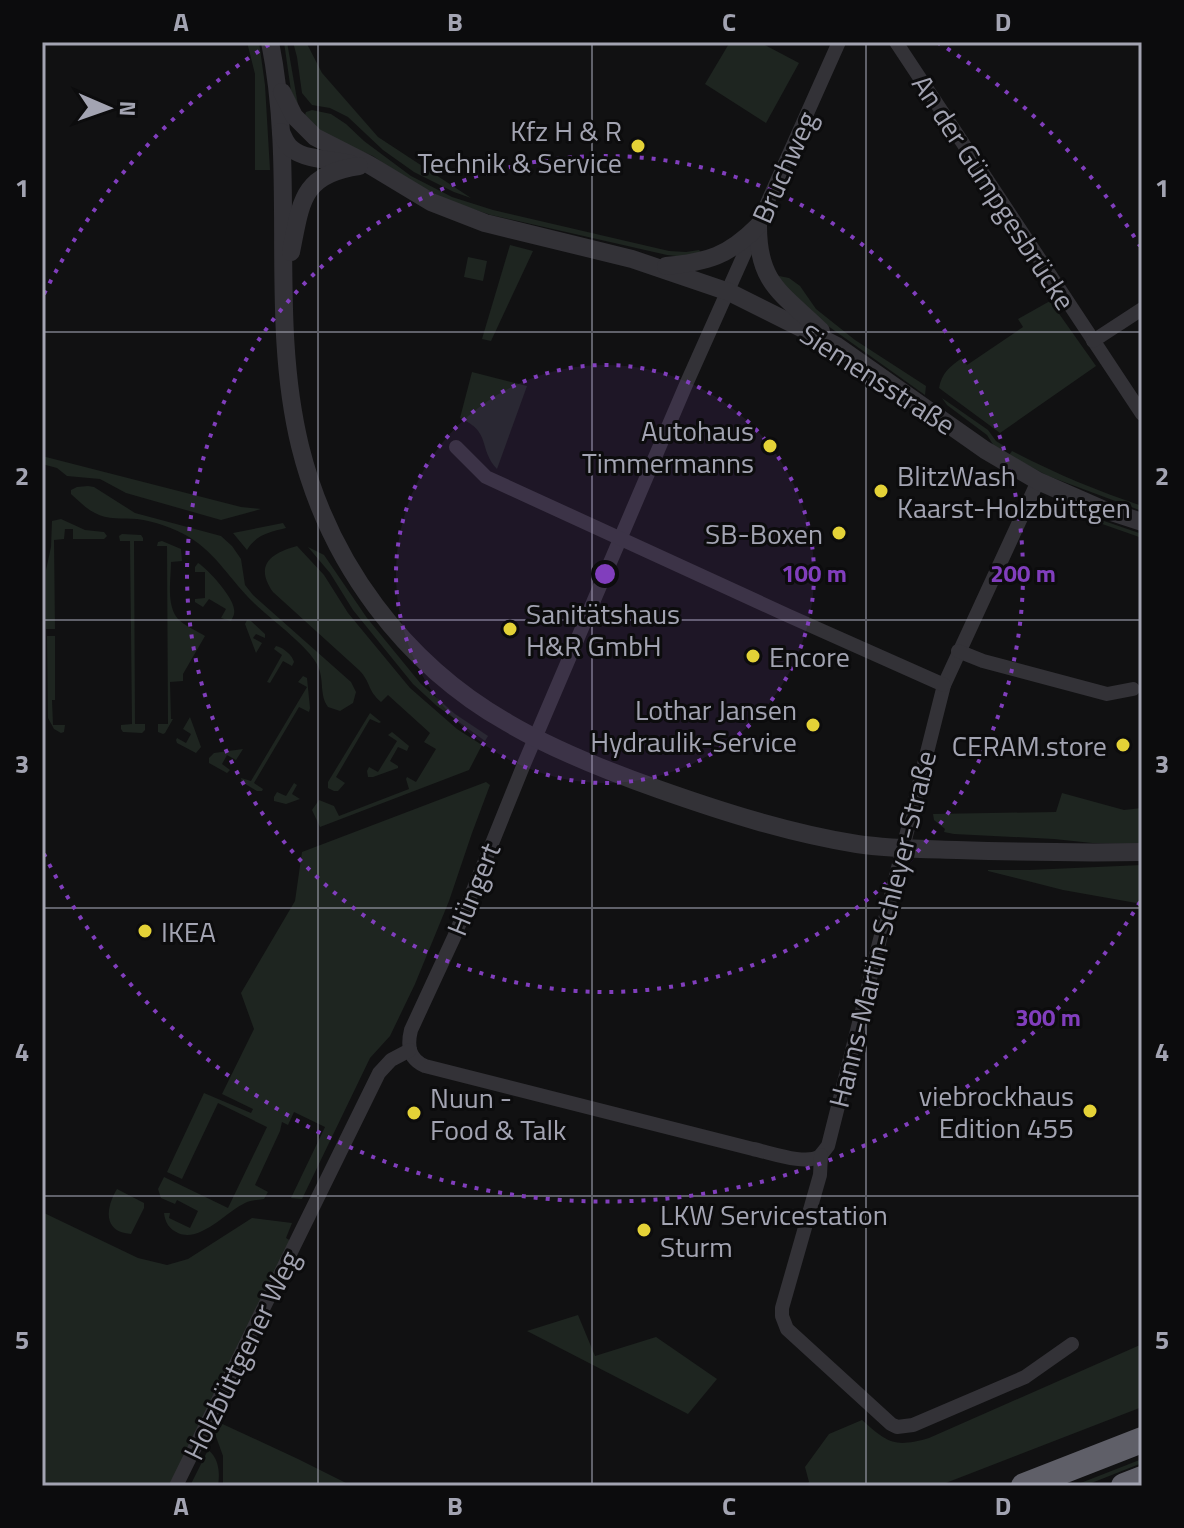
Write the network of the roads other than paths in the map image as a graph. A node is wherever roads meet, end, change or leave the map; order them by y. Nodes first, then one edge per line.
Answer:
1 (270, 42) edge
2 (839, 42) edge
3 (896, 42) edge
4 (277, 78) junction
5 (280, 129) junction
6 (358, 162) junction
7 (758, 226) junction
8 (659, 267) junction
9 (284, 286) junction
10 (729, 292) junction
11 (1142, 309) edge
12 (1093, 341) junction
13 (837, 346) junction
14 (1142, 414) edge
15 (456, 447) dead end
16 (1038, 481) junction
17 (1142, 522) edge
18 (621, 538) junction
19 (958, 651) junction
20 (944, 685) junction
21 (1133, 689) dead end
22 (535, 738) junction
23 (902, 848) junction
24 (1142, 852) edge
25 (410, 1050) junction
26 (821, 1155) junction
27 (1072, 1344) dead end
28 (1142, 1440) edge
29 (1142, 1479) edge
30 (176, 1486) edge
31 (1024, 1486) edge
32 (1124, 1486) edge

1 - 4 street
2 - 7 street, Bruchweg
3 - 12 street, An der Gümpgesbrücke
4 - 5 street
4 - 6 street, Siemensstraße
5 - 6 street, Siemensstraße
5 - 9 street
6 - 8 street, Siemensstraße
6 - 9 street
7 - 8 street
7 - 10 street, Bruchweg
7 - 13 street
8 - 10 street, Siemensstraße
9 - 22 street
10 - 13 street, Siemensstraße
10 - 18 street, Hüngert
11 - 12 street
12 - 14 street, An der Gümpgesbrücke
13 - 16 street, Siemensstraße
15 - 18 street
16 - 17 street, Siemensstraße
16 - 19 street, Hanns-Martin-Schleyer-Straße
18 - 20 street
18 - 22 street, Hüngert
19 - 20 street, Hanns-Martin-Schleyer-Straße
19 - 21 street
20 - 23 street, Hanns-Martin-Schleyer-Straße
22 - 23 street
22 - 25 street, Hüngert
23 - 24 street
23 - 26 street, Hanns-Martin-Schleyer-Straße
25 - 26 street
25 - 30 street, Holzbüttgener Weg
26 - 27 street, Hanns-Martin-Schleyer-Straße
28 - 31 highway
29 - 32 highway

